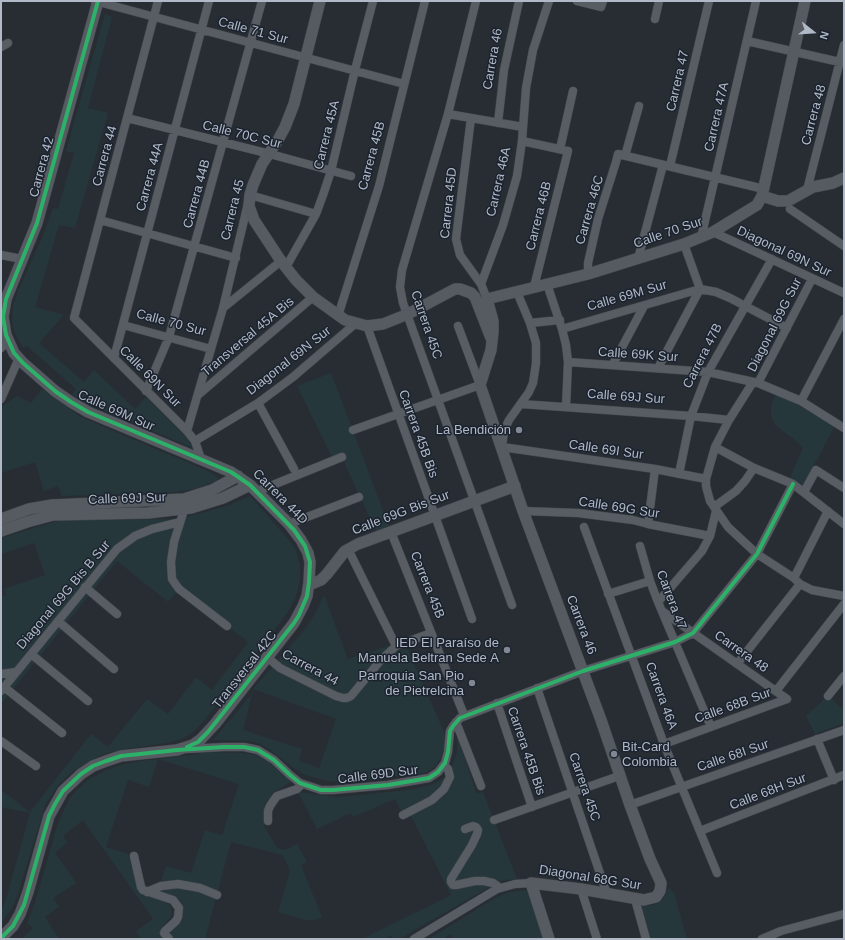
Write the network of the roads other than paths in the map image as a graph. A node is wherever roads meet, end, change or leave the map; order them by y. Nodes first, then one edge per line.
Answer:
1 (96, 1) edge
2 (158, 1) edge
3 (209, 1) edge
4 (262, 1) edge
5 (320, 1) edge
6 (373, 1) edge
7 (425, 1) edge
8 (476, 1) edge
9 (519, 1) edge
10 (549, 1) edge
11 (577, 1) edge
12 (659, 1) edge
13 (710, 1) edge
14 (756, 1) edge
15 (805, 1) edge
16 (602, 4) edge
17 (154, 17) junction
18 (655, 19) dead end
19 (202, 30) junction
20 (747, 41) junction
21 (251, 43) junction
22 (844, 45) edge
23 (794, 52) junction
24 (306, 57) junction
25 (842, 63) edge
26 (355, 70) junction
27 (404, 84) junction
28 (573, 91) dead end
29 (639, 106) dead end
30 (448, 114) junction
31 (127, 118) junction
32 (471, 118) junction
33 (498, 123) junction
34 (523, 127) junction
35 (175, 130) junction
36 (522, 141) junction
37 (223, 142) junction
38 (564, 150) junction
39 (270, 154) junction
40 (622, 155) junction
41 (667, 166) junction
42 (331, 171) junction
43 (351, 176) dead end
44 (715, 178) junction
45 (844, 178) edge
46 (807, 190) junction
47 (763, 193) junction
48 (250, 195) junction
49 (790, 209) dead end
50 (316, 214) junction
51 (100, 220) junction
52 (713, 232) junction
53 (147, 233) junction
54 (701, 238) junction
55 (684, 244) junction
56 (195, 246) junction
57 (844, 246) edge
58 (1, 254) edge
59 (236, 258) junction
60 (638, 258) junction
61 (22, 260) junction
62 (772, 260) junction
63 (284, 264) junction
64 (588, 274) junction
65 (812, 279) junction
66 (481, 284) junction
67 (547, 284) junction
68 (534, 287) junction
69 (700, 290) junction
70 (517, 292) junction
71 (844, 293) edge
72 (313, 297) junction
73 (487, 299) junction
74 (746, 305) junction
75 (644, 306) junction
76 (223, 308) junction
77 (408, 314) junction
78 (338, 316) junction
79 (74, 318) joint
80 (560, 320) junction
81 (844, 320) edge
82 (356, 323) junction
83 (530, 323) junction
84 (123, 325) junction
85 (367, 326) junction
86 (458, 326) dead end
87 (787, 328) junction
88 (562, 329) junction
89 (169, 337) junction
90 (4, 339) edge
91 (492, 342) junction
92 (211, 349) junction
93 (19, 358) junction
94 (114, 358) junction
95 (568, 362) junction
96 (613, 364) junction
97 (658, 368) junction
98 (708, 372) junction
99 (756, 382) junction
100 (480, 385) junction
101 (146, 391) junction
102 (198, 395) junction
103 (1, 399) edge
104 (439, 400) junction
105 (801, 401) junction
106 (258, 403) junction
107 (521, 404) junction
108 (566, 407) junction
109 (398, 414) junction
110 (691, 416) junction
111 (729, 420) junction
112 (843, 424) edge
113 (352, 430) dead end
114 (187, 431) junction
115 (195, 441) junction
116 (502, 447) junction
117 (715, 447) junction
118 (342, 458) dead end
119 (201, 459) junction
120 (754, 468) junction
121 (294, 469) dead end
122 (655, 469) junction
123 (680, 474) junction
124 (238, 476) junction
125 (706, 479) junction
126 (793, 484) junction
127 (515, 486) junction
128 (254, 488) junction
129 (844, 488) edge
130 (804, 492) junction
131 (359, 497) dead end
132 (475, 500) junction
133 (715, 509) junction
134 (184, 510) junction
135 (523, 510) junction
136 (828, 511) junction
137 (435, 515) junction
138 (1, 519) edge
139 (180, 522) junction
140 (289, 524) junction
141 (648, 524) junction
142 (844, 524) edge
143 (584, 527) dead end
144 (1, 531) edge
145 (391, 532) junction
146 (710, 536) junction
147 (640, 546) dead end
148 (348, 549) junction
149 (757, 554) junction
150 (650, 581) junction
151 (797, 581) junction
152 (309, 585) junction
153 (84, 587) junction
154 (608, 594) junction
155 (844, 596) edge
156 (844, 604) edge
157 (512, 605) dead end
158 (660, 606) junction
159 (117, 614) dead end
160 (472, 619) dead end
161 (58, 620) junction
162 (227, 626) dead end
163 (432, 633) junction
164 (693, 633) junction
165 (674, 642) junction
166 (396, 646) junction
167 (30, 654) junction
168 (631, 656) junction
169 (267, 657) junction
170 (737, 664) junction
171 (114, 669) dead end
172 (584, 671) junction
173 (16, 672) junction
174 (1, 674) edge
175 (844, 676) edge
176 (538, 688) junction
177 (2, 689) edge
178 (776, 691) junction
179 (828, 696) dead end
180 (787, 699) joint
181 (88, 701) dead end
182 (497, 703) junction
183 (464, 716) junction
184 (456, 722) junction
185 (711, 727) junction
186 (844, 730) edge
187 (62, 733) dead end
188 (817, 739) junction
189 (1, 741) edge
190 (664, 744) junction
191 (177, 750) junction
192 (444, 765) junction
193 (36, 766) dead end
194 (844, 775) edge
195 (620, 776) junction
196 (834, 780) junction
197 (302, 784) junction
198 (481, 786) dead end
199 (682, 787) junction
200 (573, 793) junction
201 (630, 805) junction
202 (532, 807) junction
203 (403, 815) dead end
204 (494, 820) dead end
205 (268, 821) dead end
206 (465, 829) dead end
207 (700, 831) junction
208 (134, 856) dead end
209 (717, 873) dead end
210 (531, 883) junction
211 (500, 888) junction
212 (581, 889) junction
213 (147, 892) junction
214 (607, 894) junction
215 (217, 895) dead end
216 (656, 897) joint
217 (635, 899) junction
218 (844, 914) edge
219 (1, 938) edge
220 (168, 939) edge
221 (414, 939) edge
222 (549, 939) edge
223 (597, 939) edge
224 (646, 939) edge
225 (762, 939) edge

1 - 17 street, Calle 71 Sur
1 - 61 street, Carrera 42
2 - 17 street, Carrera 44
3 - 19 street, Carrera 44A
4 - 21 street, Carrera 44B
5 - 24 street, Carrera 45
6 - 26 street, Carrera 45A
7 - 27 street, Carrera 45B
8 - 30 street, Carrera 45C
9 - 33 street, Carrera 46
10 - 34 street, Carrera 46A
11 - 16 street
12 - 18 street
13 - 41 street, Carrera 47
14 - 20 street, Carrera 47A
15 - 23 street
17 - 19 street, Calle 71 Sur
17 - 31 street, Carrera 44
19 - 21 street, Calle 71 Sur
19 - 35 street, Carrera 44A
20 - 23 street
20 - 44 street, Carrera 47A
21 - 24 street, Calle 71 Sur
21 - 37 street, Carrera 44B
22 - 25 street, Carrera 48
23 - 25 street
23 - 47 street
24 - 26 street, Calle 71 Sur
24 - 39 street, Carrera 45
25 - 46 street, Carrera 48
26 - 27 street, Calle 71 Sur
26 - 42 street, Carrera 45A
27 - 78 street, Carrera 45B
28 - 38 street, Carrera 46B
29 - 40 street, Carrera 46C
30 - 32 street
30 - 77 street, Carrera 45C
31 - 35 street, Calle 70C Sur
31 - 51 street, Carrera 44
32 - 33 street
32 - 66 street, Carrera 45D
33 - 34 street
34 - 36 street, Carrera 46A
35 - 37 street, Calle 70C Sur
35 - 53 street, Carrera 44A
36 - 38 street
36 - 66 street, Carrera 46A
37 - 39 street, Calle 70C Sur
37 - 56 street, Carrera 44B
38 - 68 street, Carrera 46B
39 - 42 street, Calle 70C Sur
39 - 48 street, Carrera 45
40 - 41 street
40 - 64 street, Carrera 46C
41 - 44 street
41 - 60 street, Carrera 47
42 - 43 street, Calle 70C Sur
42 - 50 street, Carrera 45A
44 - 47 street
44 - 54 street, Carrera 47A
45 - 46 street
46 - 47 street
47 - 52 street, Calle 70 Sur
48 - 50 street
48 - 59 street, Carrera 45
48 - 63 street
49 - 57 street
50 - 63 street, Carrera 45A
51 - 53 street
51 - 79 street, Carrera 44
52 - 54 street, Calle 70 Sur
52 - 62 street, Diagonal 69N Sur
53 - 56 street
53 - 84 street, Carrera 44A
54 - 55 street, Calle 70 Sur
55 - 60 street, Calle 70 Sur
55 - 69 street
56 - 59 street
56 - 89 street, Carrera 44B
58 - 61 street
59 - 76 street, Carrera 45
60 - 64 street, Calle 70 Sur
61 - 90 street, Carrera 42
62 - 65 street, Diagonal 69N Sur
62 - 74 street, Carrera 47B
63 - 72 street
63 - 76 street
64 - 67 street, Calle 70 Sur
65 - 71 street, Diagonal 69N Sur
65 - 87 street, Diagonal 69G Sur
66 - 73 street
67 - 68 street, Calle 70 Sur
67 - 80 street
68 - 70 street, Calle 70 Sur
69 - 74 street
69 - 75 street, Calle 69M Sur
69 - 97 street
70 - 73 street, Calle 70 Sur
70 - 83 street
72 - 78 street
72 - 102 street, Transversal 45A Bis
73 - 91 street
74 - 87 street
74 - 98 street, Carrera 47B
75 - 88 street, Calle 69M Sur
75 - 96 street
76 - 92 street, Carrera 45
77 - 85 street
77 - 91 street
77 - 104 street, Carrera 45C
78 - 82 street
79 - 94 street, Calle 69N Sur
80 - 83 street
80 - 88 street
81 - 105 street
82 - 85 street
82 - 106 street, Diagonal 69N Sur
83 - 107 street
84 - 89 street, Calle 70 Sur
84 - 94 street, Carrera 44A
85 - 109 street, Carrera 45B Bis
86 - 100 street, Carrera 46
87 - 99 street, Diagonal 69G Sur
88 - 95 street
89 - 92 street, Calle 70 Sur
89 - 101 street, Carrera 44B
90 - 93 street, Calle 69M Sur
91 - 100 street
92 - 102 street, Carrera 45
93 - 103 street
93 - 119 street, Calle 69M Sur
94 - 101 street, Calle 69N Sur
95 - 96 street, Calle 69K Sur
95 - 108 street
96 - 97 street, Calle 69K Sur
97 - 98 street, Calle 69K Sur
98 - 99 street, Calle 69K Sur
98 - 110 street, Carrera 47B
99 - 105 street, Calle 69K Sur
99 - 111 street, Diagonal 69G Sur
100 - 104 street
100 - 116 street, Carrera 46
101 - 114 street, Calle 69N Sur
102 - 114 street, Carrera 45
104 - 109 street
104 - 132 street, Carrera 45C
105 - 112 street, Calle 69K Sur
106 - 115 street, Diagonal 69N Sur
106 - 121 street
107 - 108 street, Calle 69J Sur
107 - 116 street
108 - 110 street, Calle 69J Sur
109 - 113 street
109 - 137 street, Carrera 45B Bis
110 - 111 street, Calle 69J Sur
110 - 123 street, Carrera 47B
111 - 117 street, Diagonal 69G Sur
114 - 115 street, Calle 69N Sur
115 - 119 street, Calle 69N Sur
116 - 122 street, Calle 69I Sur
116 - 127 street, Carrera 46
117 - 120 street
117 - 125 street, Diagonal 69G Sur
118 - 128 street, Calle 69J Sur
119 - 124 street
120 - 126 street
120 - 133 street
122 - 123 street, Calle 69I Sur
122 - 141 street
123 - 125 street, Calle 69I Sur
124 - 128 street, Carrera 44D
124 - 138 street, Calle 69J Sur
125 - 133 street
126 - 130 street
126 - 149 street
127 - 132 street, Calle 69G Bis Sur
127 - 135 street, Carrera 46
128 - 134 street, Calle 69J Sur
128 - 140 street, Carrera 44D
129 - 130 street
130 - 136 street
131 - 140 street
132 - 137 street, Calle 69G Bis Sur
132 - 157 street, Carrera 45C
133 - 146 street
133 - 149 street
134 - 139 street
134 - 144 street, Calle 69J Sur
135 - 141 street, Calle 69G Sur
135 - 172 street, Carrera 46
136 - 142 street
136 - 151 street
137 - 145 street, Calle 69G Bis Sur
137 - 160 street, Carrera 45B Bis
139 - 153 street, Diagonal 69G Bis B Sur
139 - 162 street
140 - 152 street, Carrera 44D
141 - 146 street, Calle 69G Sur
143 - 154 street, Carrera 46A
145 - 148 street, Calle 69G Bis Sur
145 - 163 street, Carrera 45B
146 - 158 street
147 - 150 street, Carrera 47
148 - 152 street, Calle 69G Bis Sur
148 - 166 street
149 - 151 street
149 - 164 street
150 - 154 street
150 - 158 street, Carrera 47
151 - 155 street
151 - 170 street
152 - 169 street, Transversal 42C
153 - 159 street
153 - 161 street, Diagonal 69G Bis B Sur
154 - 168 street, Carrera 46A
156 - 178 street
158 - 164 street, Carrera 48
158 - 165 street, Carrera 47
161 - 167 street, Diagonal 69G Bis B Sur
161 - 171 street
163 - 166 street
163 - 183 street, Carrera 45B
164 - 165 street
164 - 170 street, Carrera 48
165 - 168 street
165 - 185 street, Carrera 47
166 - 169 street, Carrera 44
167 - 173 street, Diagonal 69G Bis B Sur
167 - 181 street
168 - 172 street
168 - 190 street, Carrera 46A
169 - 191 street, Transversal 42C
170 - 178 street, Carrera 48
172 - 176 street
172 - 195 street, Carrera 46
173 - 174 street
173 - 177 street, Diagonal 69G Bis B Sur
175 - 179 street
176 - 182 street
176 - 200 street, Carrera 45C
177 - 187 street
178 - 180 street, Carrera 48
180 - 185 street, Calle 68B Sur
182 - 183 street
182 - 202 street, Carrera 45B Bis
183 - 184 street
184 - 192 street
184 - 198 street
185 - 190 street, Calle 68B Sur
186 - 188 street, Calle 68I Sur
188 - 196 street
188 - 199 street, Calle 68I Sur
189 - 193 street
190 - 199 street, Carrera 46A
191 - 197 street, Calle 69D Sur
191 - 219 street, Calle 69D Sur
192 - 197 street, Calle 69D Sur
192 - 203 street
194 - 196 street, Calle 68H Sur
195 - 200 street
195 - 201 street, Carrera 46
196 - 207 street, Calle 68H Sur
197 - 205 street
199 - 201 street, Calle 68I Sur
199 - 207 street, Carrera 46A
200 - 202 street
200 - 214 street, Carrera 45C
201 - 216 street, Carrera 46
202 - 204 street
206 - 211 street
207 - 209 street, Carrera 46A
208 - 213 street
210 - 211 street, Diagonal 68G Sur
210 - 212 street, Diagonal 68G Sur
210 - 222 street
211 - 221 street, Diagonal 68G Sur
212 - 214 street, Diagonal 68G Sur
212 - 223 street
213 - 215 street
213 - 220 street
214 - 217 street, Diagonal 68G Sur
216 - 217 street, Diagonal 68G Sur
217 - 224 street
218 - 225 street

